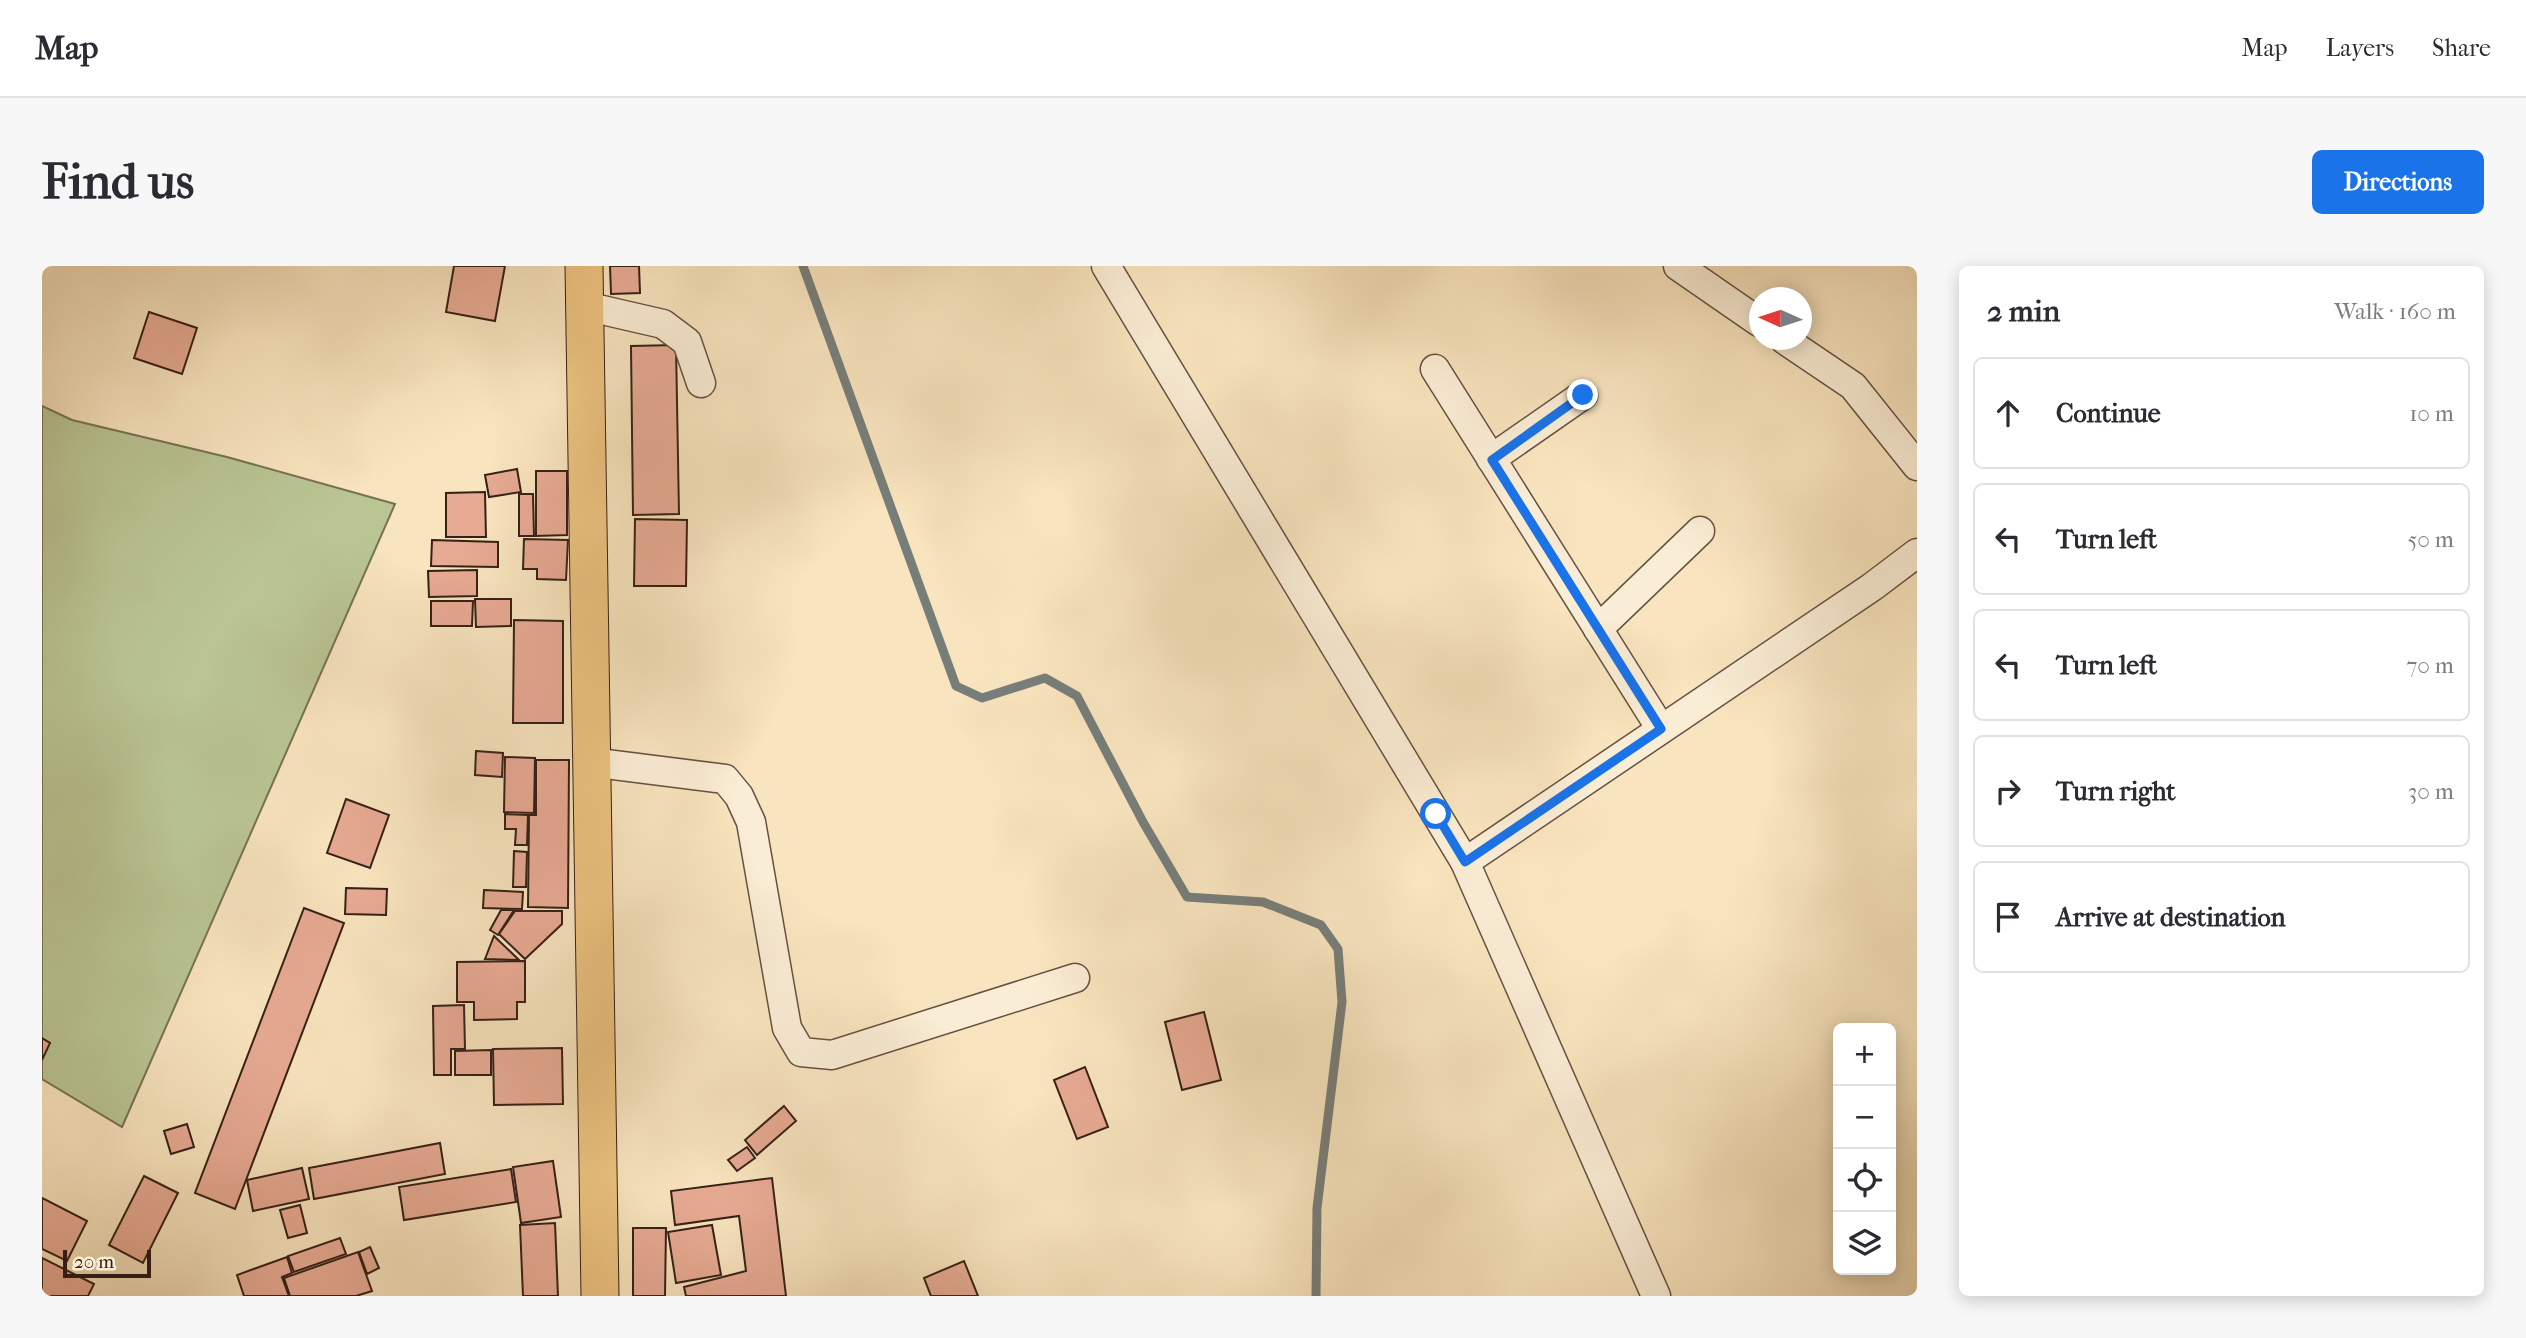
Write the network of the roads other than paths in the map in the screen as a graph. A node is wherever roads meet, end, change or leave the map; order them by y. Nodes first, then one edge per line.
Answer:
1 (584, 266) edge
2 (1106, 266) edge
3 (1678, 266) edge
4 (585, 306) junction
5 (1749, 315) edge
6 (1800, 350) edge
7 (1435, 369) dead end
8 (701, 383) dead end
9 (1583, 395) dead end
10 (1492, 460) junction
11 (1917, 466) edge
12 (1700, 531) dead end
13 (1917, 553) edge
14 (1598, 629) junction
15 (1661, 729) junction
16 (590, 762) junction
17 (1465, 862) junction
18 (1074, 978) dead end
19 (600, 1296) edge
20 (1656, 1296) edge

1 - 4 main road
2 - 17 street
3 - 5 street
4 - 8 street
4 - 16 main road
6 - 11 street
7 - 10 street
9 - 10 street
10 - 14 street
12 - 14 street
13 - 15 street
14 - 15 street
15 - 17 street
16 - 18 street
16 - 19 main road
17 - 20 street

